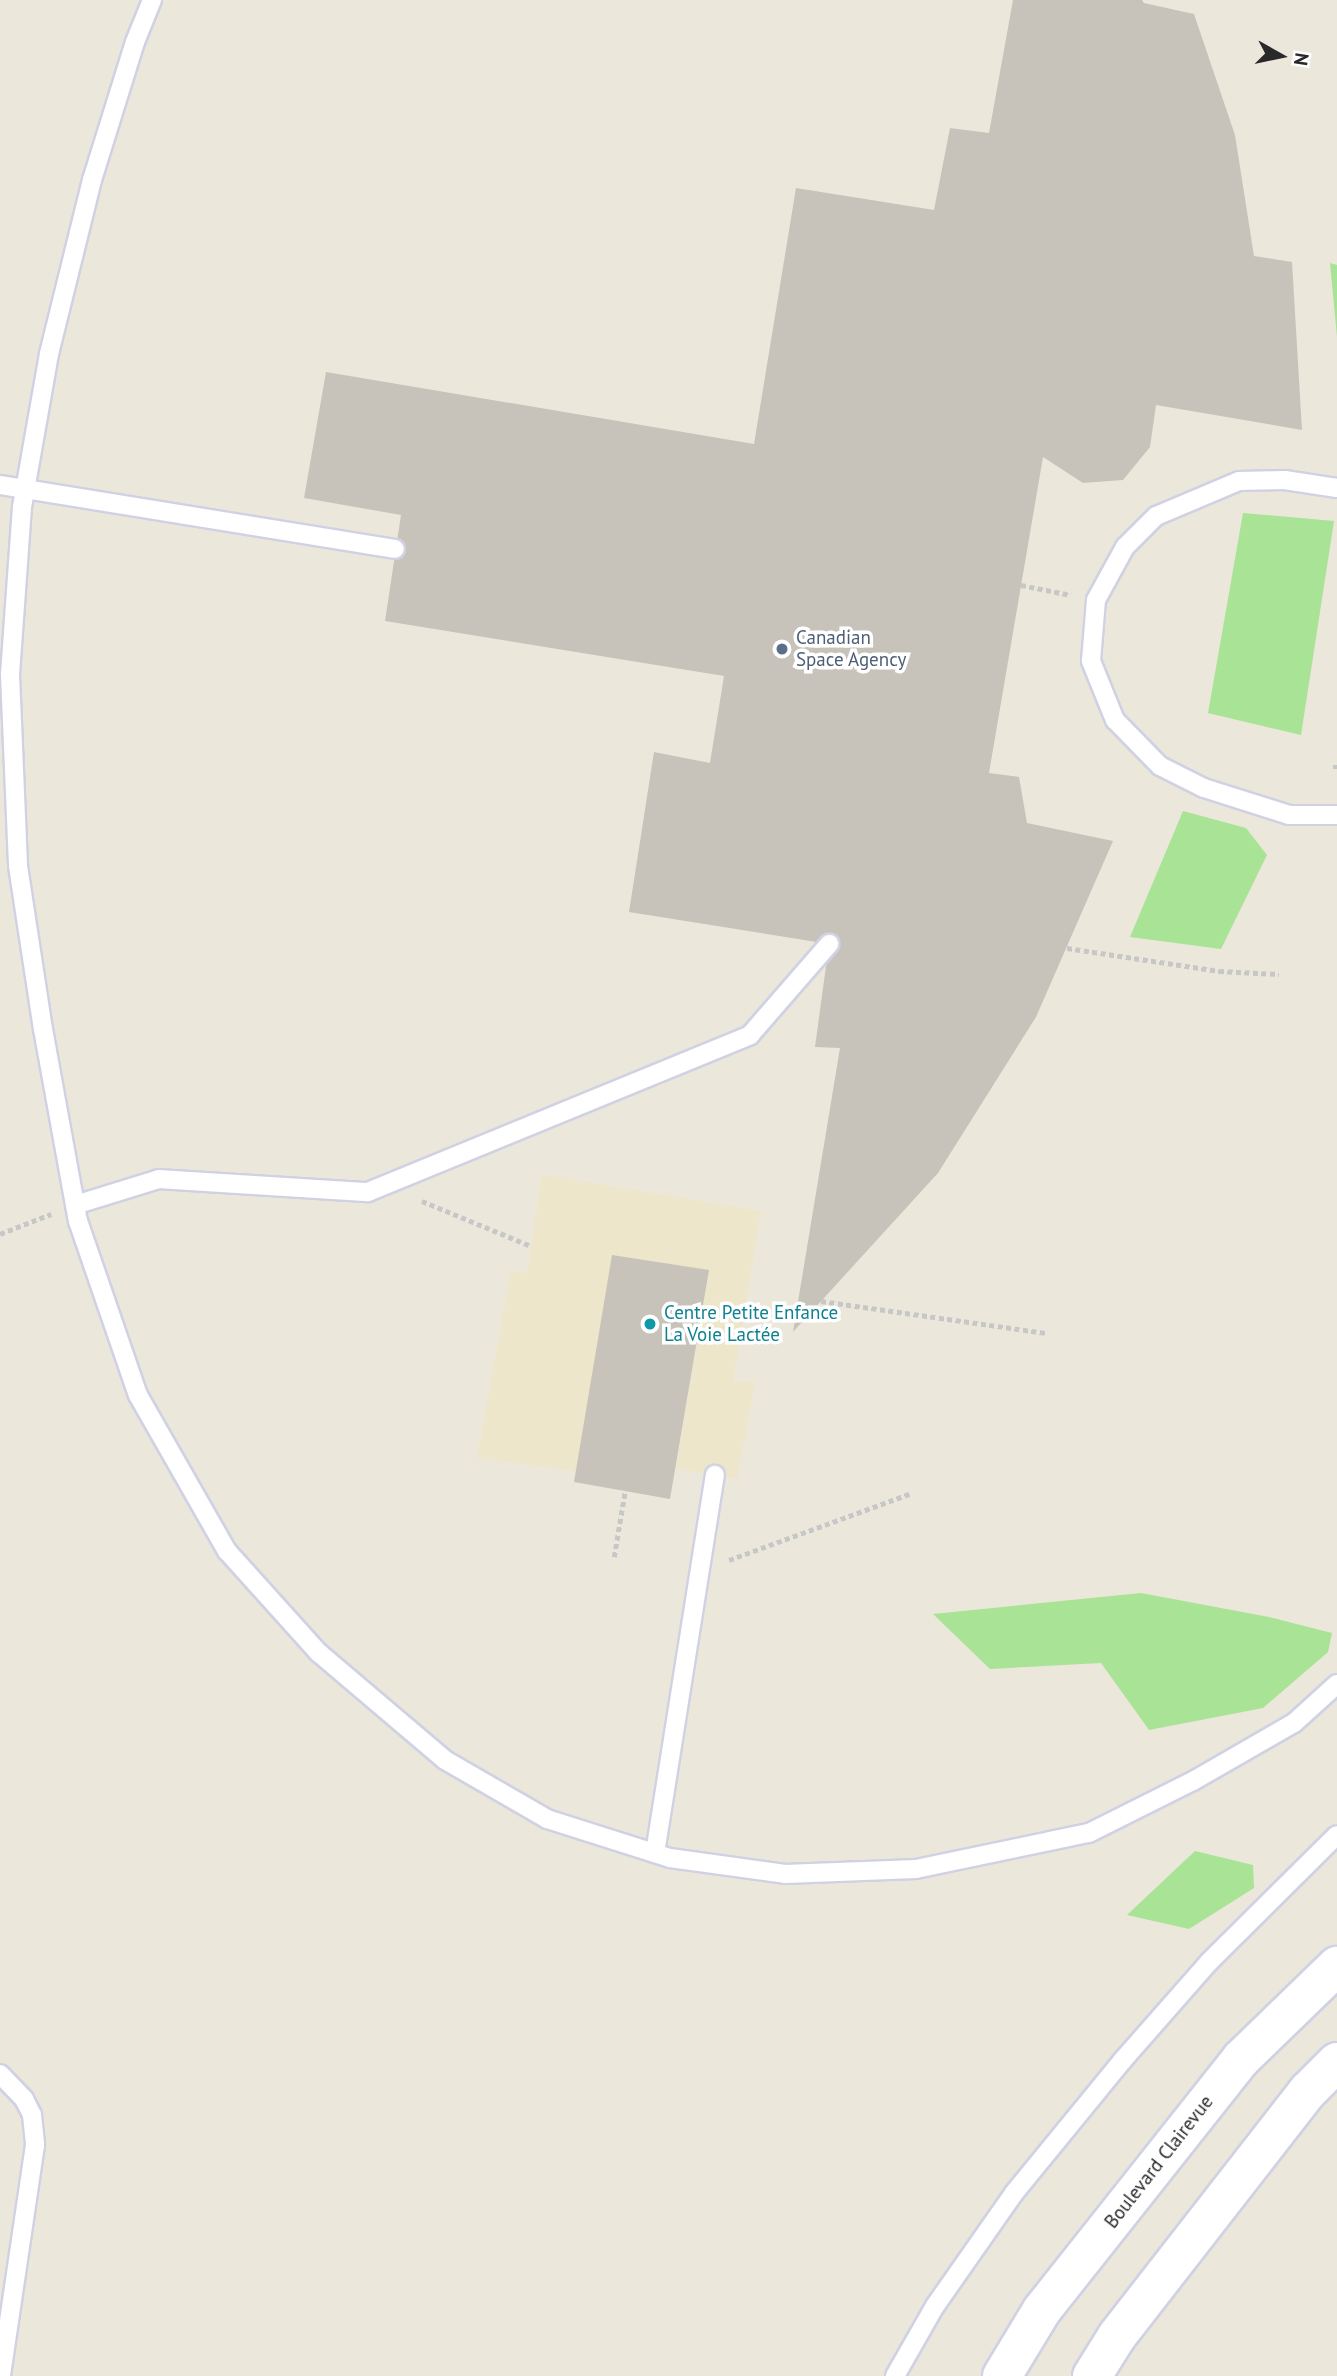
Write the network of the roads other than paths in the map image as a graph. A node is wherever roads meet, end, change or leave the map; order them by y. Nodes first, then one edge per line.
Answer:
1 (152, 0) edge
2 (0, 485) edge
3 (1337, 488) edge
4 (25, 489) junction
5 (395, 549) dead end
6 (1337, 815) edge
7 (829, 944) dead end
8 (75, 1205) junction
9 (715, 1475) dead end
10 (1337, 1684) edge
11 (1337, 1835) edge
12 (655, 1853) junction
13 (1337, 1966) edge
14 (1337, 2062) edge
15 (0, 2074) edge
16 (1, 2376) edge
17 (895, 2376) edge
18 (1002, 2376) edge
19 (1092, 2376) edge

1 - 4 lane
2 - 4 lane
3 - 6 lane
4 - 5 lane
4 - 8 lane
7 - 8 lane
8 - 12 lane
9 - 12 lane
10 - 12 lane
11 - 17 lane
13 - 18 street, Boulevard Clairevue
14 - 19 street
15 - 16 lane

